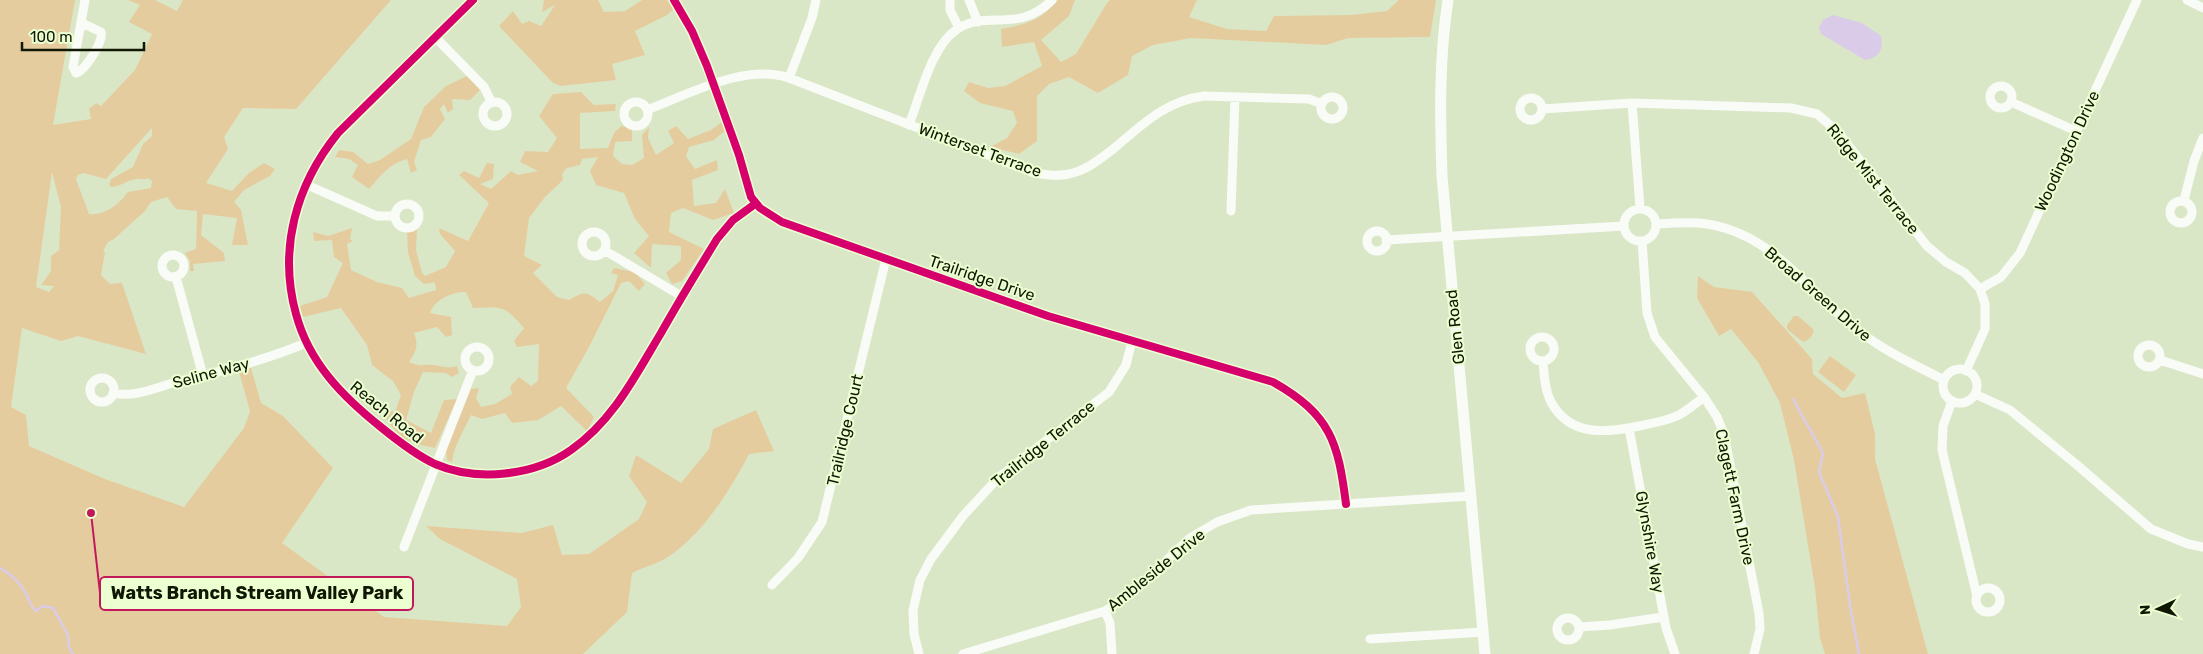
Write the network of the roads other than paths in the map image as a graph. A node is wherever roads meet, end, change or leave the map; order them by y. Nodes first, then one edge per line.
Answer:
1 (85, 0) edge
2 (473, 0) edge
3 (674, 0) edge
4 (816, 0) edge
5 (950, 0) edge
6 (969, 0) edge
7 (1052, 0) edge
8 (1448, 0) edge
9 (2137, 0) edge
10 (2187, 0) edge
11 (2203, 8) edge
12 (978, 22) junction
13 (82, 24) junction
14 (959, 28) junction
15 (436, 37) junction
16 (789, 78) junction
17 (714, 85) junction
18 (1235, 97) junction
19 (2011, 102) dead end
20 (492, 103) dead end
21 (1322, 104) dead end
22 (1632, 104) junction
23 (1542, 108) dead end
24 (647, 110) dead end
25 (909, 125) junction
26 (2076, 132) junction
27 (2203, 138) edge
28 (305, 184) junction
29 (2184, 200) dead end
30 (755, 204) junction
31 (1640, 208) junction
32 (1231, 211) dead end
33 (395, 216) dead end
34 (1657, 224) junction
35 (1624, 226) junction
36 (1446, 237) junction
37 (1386, 240) dead end
38 (1642, 241) junction
39 (604, 250) dead end
40 (886, 259) junction
41 (176, 277) dead end
42 (1980, 289) junction
43 (682, 297) junction
44 (1132, 341) junction
45 (306, 343) junction
46 (2160, 360) dead end
47 (1543, 361) dead end
48 (473, 370) dead end
49 (1966, 370) junction
50 (2203, 374) edge
51 (203, 376) junction
52 (1944, 380) junction
53 (113, 393) dead end
54 (1975, 394) junction
55 (1704, 397) junction
56 (1952, 401) junction
57 (1629, 428) junction
58 (436, 464) junction
59 (1472, 496) junction
60 (1346, 504) junction
61 (404, 546) dead end
62 (2203, 546) edge
63 (772, 584) dead end
64 (1977, 596) dead end
65 (1105, 611) junction
66 (1664, 617) junction
67 (1579, 628) dead end
68 (1484, 632) junction
69 (1370, 639) dead end
70 (919, 654) edge
71 (963, 654) edge
72 (1112, 654) edge
73 (1485, 654) edge
74 (1675, 654) edge
75 (1754, 654) edge

1 - 13 street
2 - 15 street, Reach Road
3 - 17 street
4 - 16 street
5 - 14 street
6 - 12 street
7 - 12 street
8 - 36 main road, Glen Road
9 - 26 street, Woodington Drive
10 - 11 street
12 - 14 street
13 - 13 street
14 - 25 street
15 - 20 street
15 - 28 street, Reach Road
16 - 17 street, Winterset Terrace
16 - 25 street, Winterset Terrace
17 - 24 street, Winterset Terrace
17 - 30 street
18 - 21 street, Winterset Terrace
18 - 25 street, Winterset Terrace
18 - 32 street
19 - 26 street
22 - 23 street, Ridge Mist Terrace
22 - 31 street
22 - 42 street, Ridge Mist Terrace
26 - 42 street, Woodington Drive
27 - 29 street
28 - 33 street
28 - 45 street, Reach Road
30 - 40 street, Trailridge Drive
30 - 43 street, Reach Road
31 - 34 street
31 - 35 street
34 - 38 street
34 - 52 street, Broad Green Drive
35 - 36 street
35 - 38 street
36 - 37 street
36 - 59 main road, Glen Road
38 - 55 street, Clagett Farm Drive
39 - 43 street
40 - 44 street, Trailridge Drive
40 - 63 street, Trailridge Court
41 - 51 street
42 - 49 street
43 - 58 street, Reach Road
44 - 60 street, Trailridge Drive
44 - 70 street, Trailridge Terrace
45 - 51 street, Seline Way
45 - 58 street, Reach Road
46 - 50 street
47 - 57 street
48 - 58 street
49 - 52 street
49 - 54 street
51 - 53 street, Seline Way
52 - 56 street
54 - 56 street
54 - 62 street
55 - 57 street
55 - 75 street, Clagett Farm Drive
56 - 64 street
57 - 66 street, Glynshire Way
58 - 61 street
59 - 60 street, Ambleside Drive
59 - 68 main road, Glen Road
60 - 65 street, Ambleside Drive
65 - 71 street, Ambleside Drive
65 - 72 street
66 - 67 street
66 - 74 street, Glynshire Way
68 - 69 street
68 - 73 main road, Glen Road

